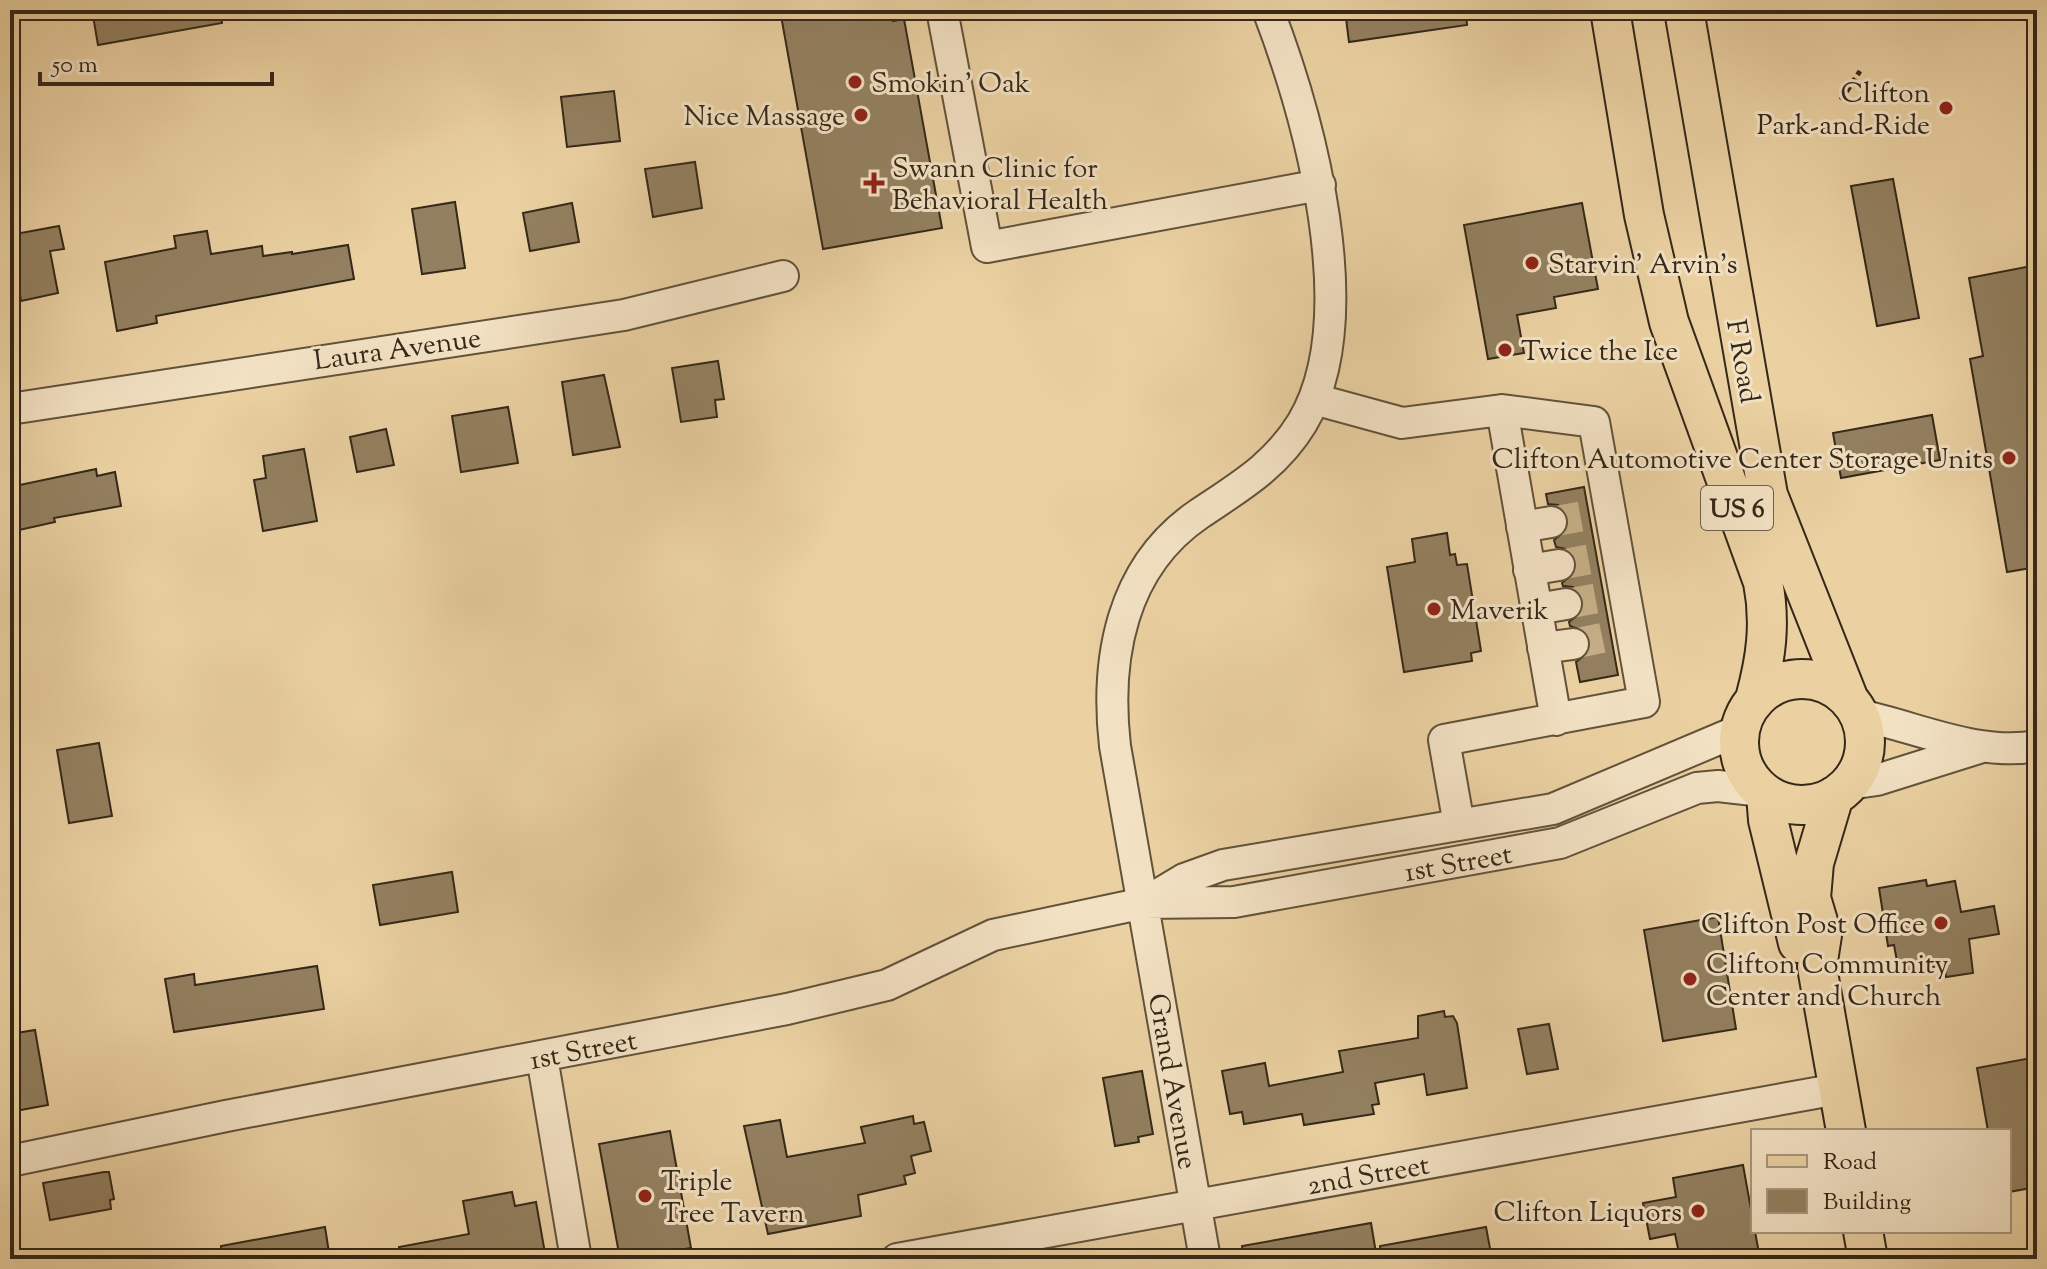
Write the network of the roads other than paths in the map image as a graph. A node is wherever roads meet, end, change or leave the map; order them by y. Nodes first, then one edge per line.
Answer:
1 (942, 10) edge
2 (1268, 10) edge
3 (1610, 10) edge
4 (1684, 10) edge
5 (1320, 185) junction
6 (783, 276) dead end
7 (1314, 399) junction
8 (10, 409) edge
9 (1502, 410) junction
10 (1559, 565) tunnel mouth
11 (1529, 570) junction
12 (1573, 644) tunnel mouth
13 (1543, 648) junction
14 (1854, 708) junction
15 (1748, 714) junction
16 (1556, 720) junction
17 (2037, 746) edge
18 (1982, 747) junction
19 (1842, 790) junction
20 (1764, 792) junction
21 (1459, 825) junction
22 (1144, 903) junction
23 (1817, 967) junction
24 (542, 1057) junction
25 (1838, 1089) junction
26 (1846, 1129) edge
27 (10, 1161) edge
28 (1195, 1205) junction
29 (1863, 1233) edge
30 (576, 1259) edge
31 (897, 1259) edge
32 (1205, 1259) edge
33 (1868, 1259) edge

1 - 5 street
2 - 5 street
3 - 15 main road, F Road / US 6
4 - 14 main road, F Road / US 6
5 - 7 street
6 - 8 street, Laura Avenue
7 - 9 street
7 - 22 street, Grand Avenue
9 - 11 street
9 - 16 street
10 - 11 street
11 - 13 street
12 - 13 street
13 - 16 street
14 - 15 main road
14 - 18 street
14 - 19 main road, US 6
15 - 20 main road, US 6
15 - 21 street, 1st Street
16 - 21 street
17 - 18 street
18 - 19 street
19 - 20 main road
19 - 23 main road, US 6
20 - 22 street, 1st Street
20 - 23 main road, US 6
21 - 22 street, 1st Street
22 - 24 street, 1st Street
22 - 28 street, Grand Avenue
23 - 25 main road, US 6
24 - 27 street, 1st Street
24 - 30 street
25 - 26 main road, US 6
25 - 28 street, 2nd Street
28 - 31 street, 2nd Street
28 - 32 street, Grand Avenue
29 - 33 main road

